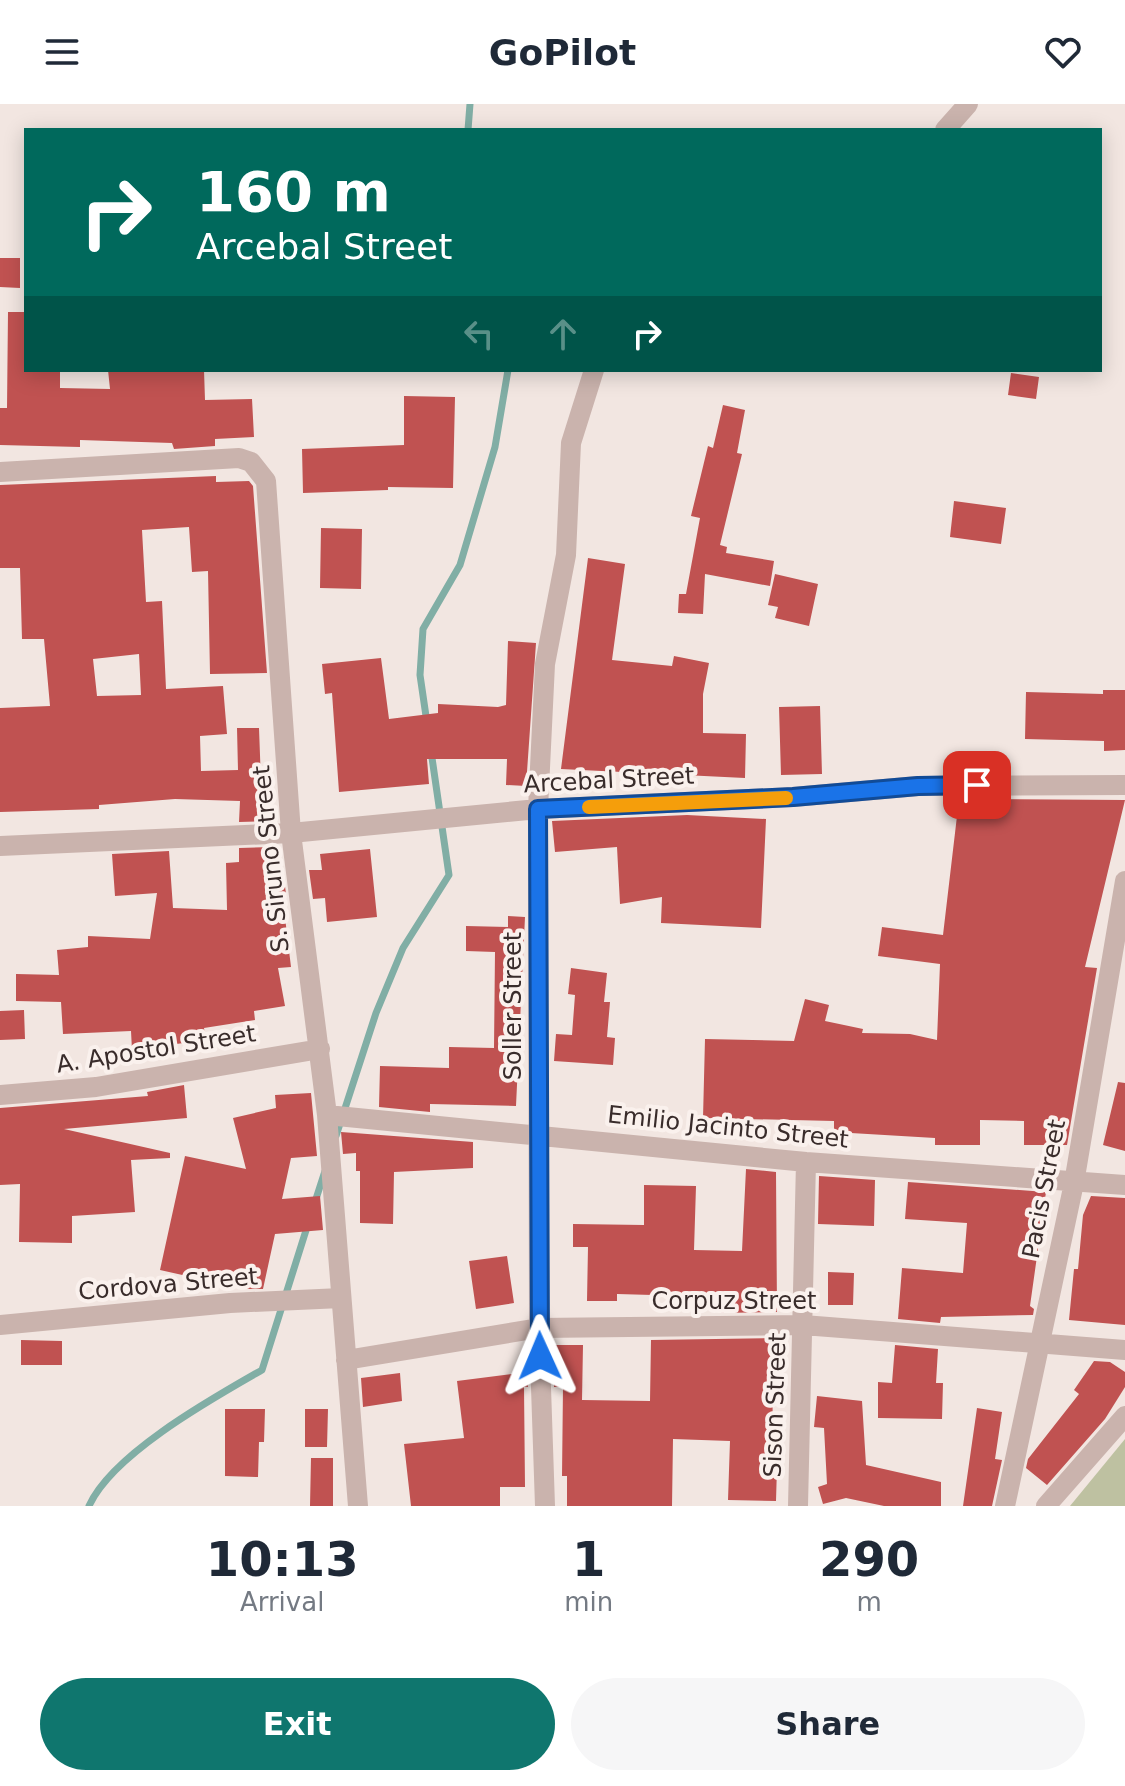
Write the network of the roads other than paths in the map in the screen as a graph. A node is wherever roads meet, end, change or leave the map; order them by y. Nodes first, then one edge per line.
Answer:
1 (968, 104) edge
2 (947, 128) edge
3 (593, 372) edge
4 (0, 472) edge
5 (1125, 785) edge
6 (538, 809) junction
7 (291, 833) junction
8 (0, 846) edge
9 (1125, 881) edge
10 (320, 1049) junction
11 (0, 1095) edge
12 (327, 1115) junction
13 (540, 1134) junction
14 (806, 1162) junction
15 (1074, 1183) junction
16 (1125, 1185) edge
17 (341, 1298) junction
18 (0, 1325) edge
19 (803, 1325) junction
20 (539, 1328) junction
21 (1039, 1343) junction
22 (1125, 1350) edge
23 (346, 1360) junction
24 (1125, 1416) edge
25 (358, 1506) edge
26 (545, 1506) edge
27 (798, 1506) edge
28 (1005, 1506) edge
29 (1046, 1506) edge

1 - 2 street
3 - 6 street, Soller Street
4 - 7 street, S. Siruno Street
5 - 6 street, Arcebal Street
6 - 7 street, Arcebal Street
6 - 13 street, Soller Street
7 - 8 street, Arcebal Street
7 - 10 street, S. Siruno Street
9 - 15 street, Pacis Street
10 - 11 street, A. Apostol Street
10 - 12 street, S. Siruno Street
12 - 13 street, Emilio Jacinto Street
12 - 17 street, S. Siruno Street
13 - 14 street, Emilio Jacinto Street
13 - 20 street, Soller Street
14 - 15 street, Emilio Jacinto Street
14 - 19 street, Sison Street
15 - 16 street, Emilio Jacinto Street
15 - 21 street, Pacis Street
17 - 18 street, Cordova Street
17 - 23 street, S. Siruno Street
19 - 20 street, Corpuz Street
19 - 21 street, Corpuz Street
19 - 27 street, Sison Street
20 - 23 street, Corpuz Street
20 - 26 street, Soller Street
21 - 22 street, Corpuz Street
21 - 28 street, Pacis Street
23 - 25 street, S. Siruno Street
24 - 29 street

